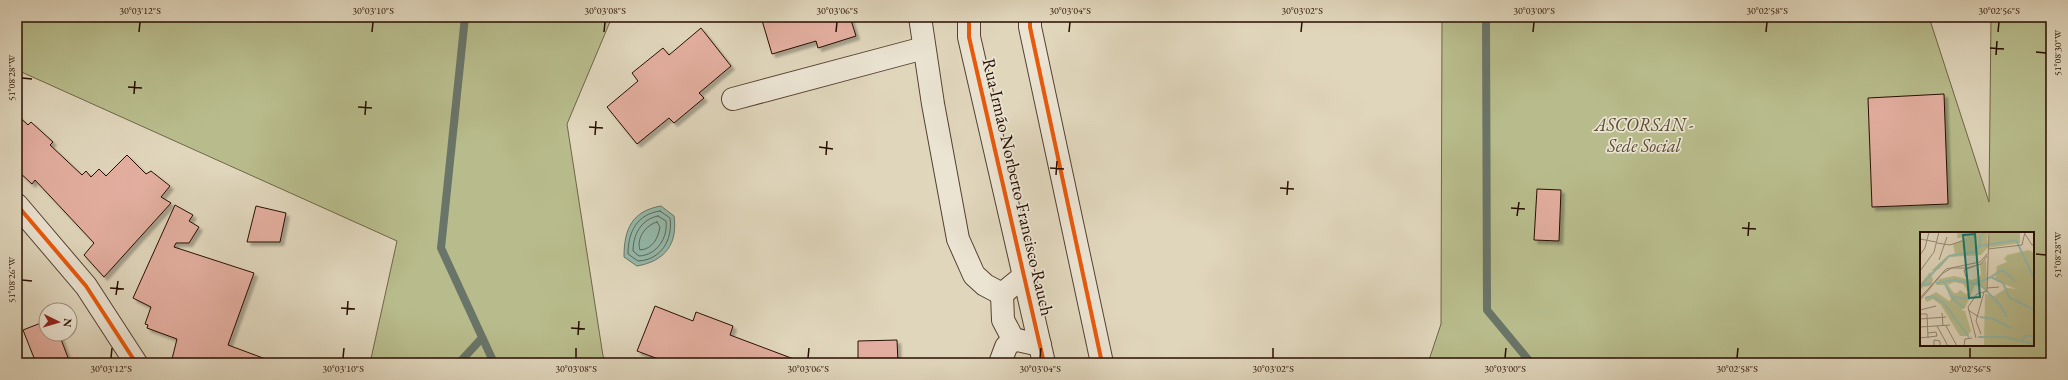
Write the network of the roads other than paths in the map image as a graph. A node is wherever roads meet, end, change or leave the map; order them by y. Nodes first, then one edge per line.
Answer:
1 (920, 17) edge
2 (969, 17) edge
3 (1030, 17) edge
4 (924, 48) junction
5 (732, 99) dead end
6 (17, 205) edge
7 (1024, 276) junction
8 (1002, 294) junction
9 (1013, 339) junction
10 (1042, 354) edge
11 (136, 363) edge
12 (1000, 363) edge
13 (1102, 363) edge

1 - 4 street
2 - 7 street, Rua Irmão Norberto Francisco Rauch
3 - 13 street
4 - 5 street
4 - 8 street
6 - 11 street
7 - 8 street
7 - 10 street, Rua Irmão Norberto Francisco Rauch
8 - 9 street
9 - 10 street
9 - 12 street

